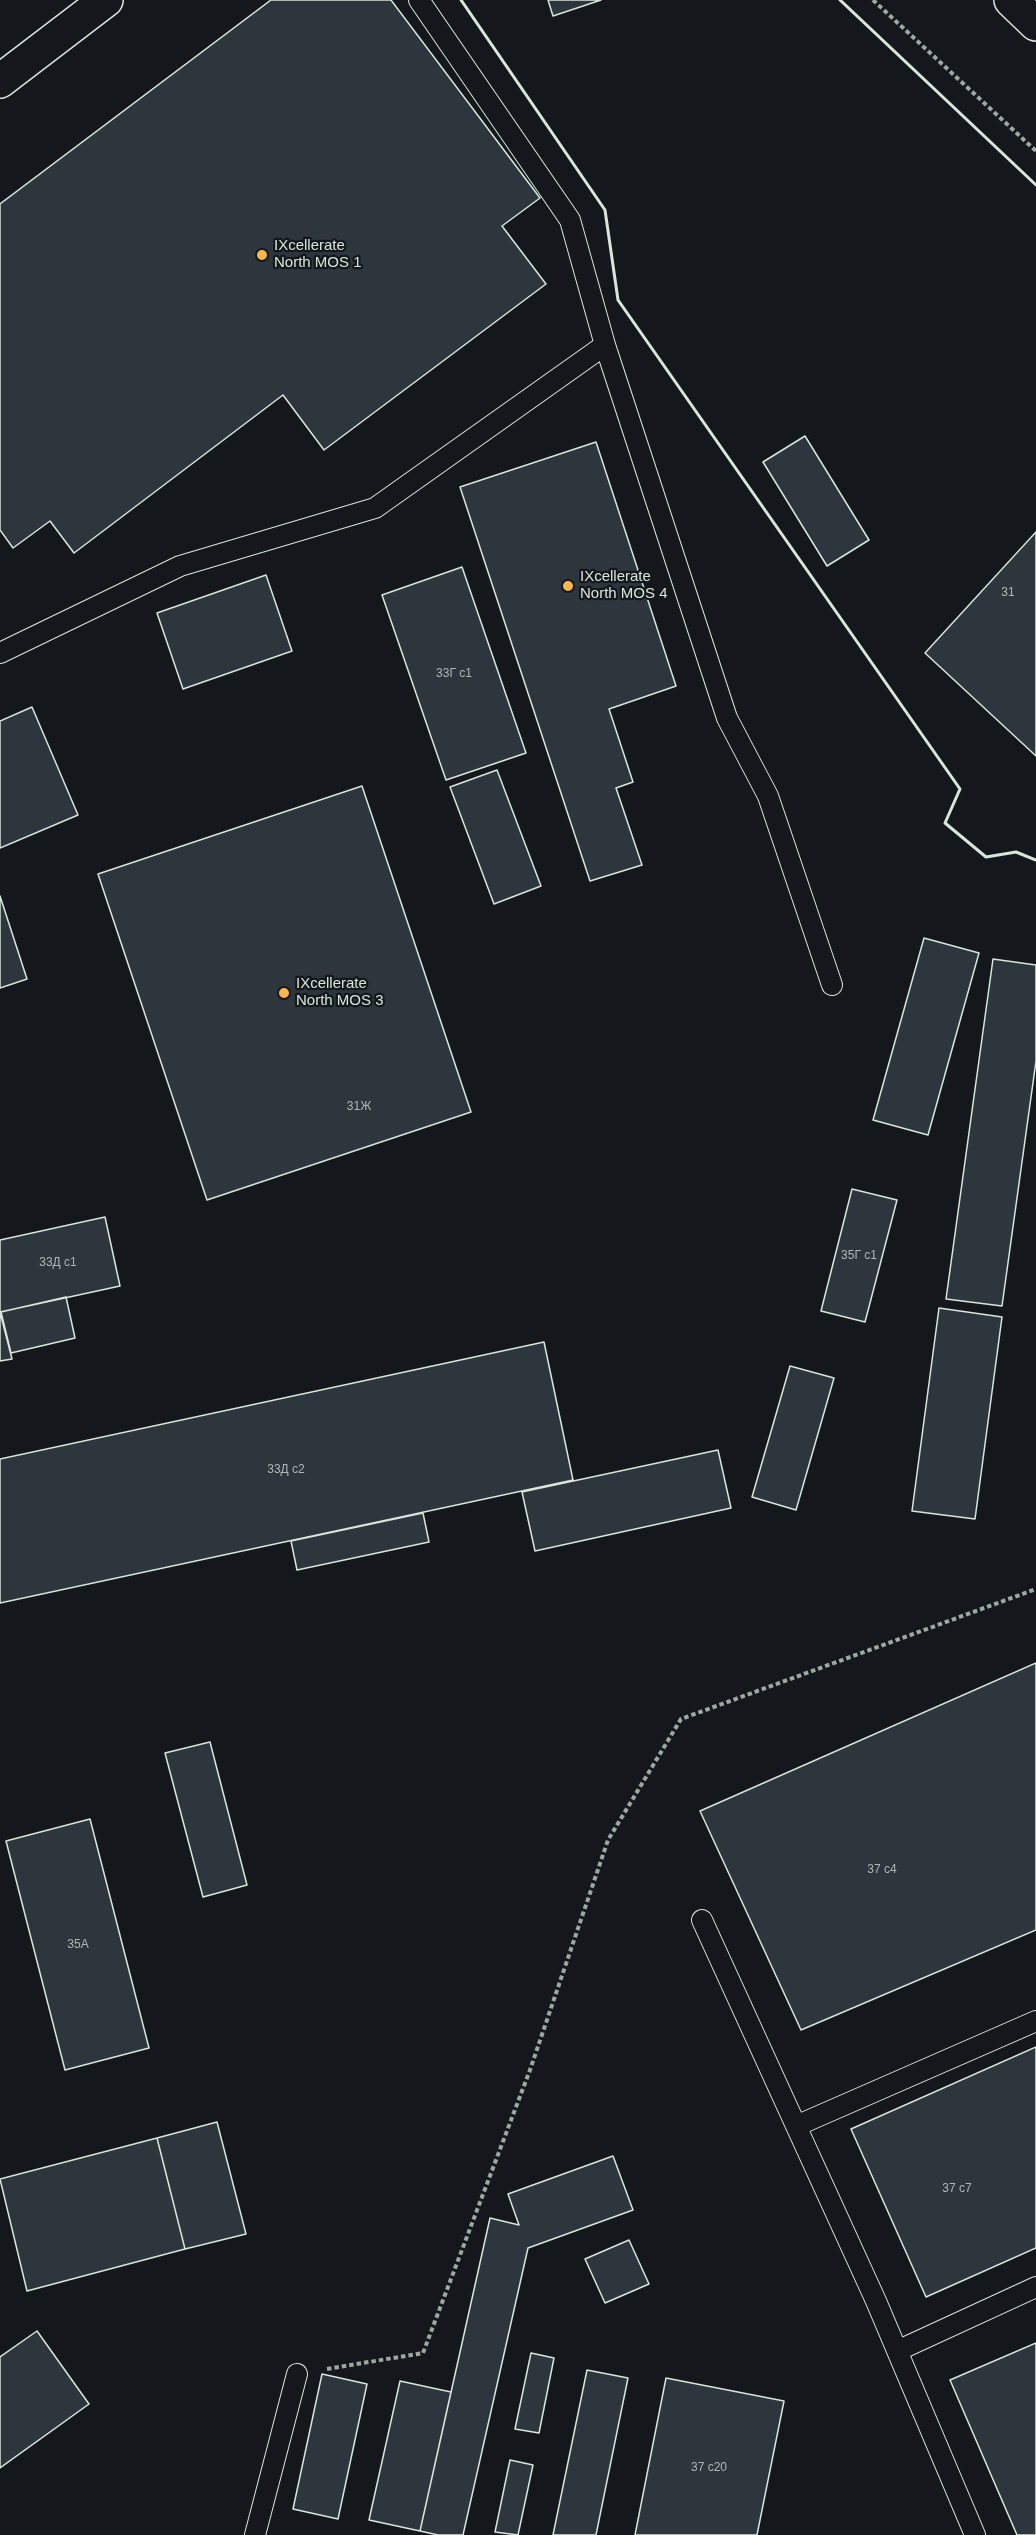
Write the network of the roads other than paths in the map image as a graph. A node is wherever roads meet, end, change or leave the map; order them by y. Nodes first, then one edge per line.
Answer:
1 (106, 0) edge
2 (418, 0) edge
3 (1011, 0) edge
4 (1036, 24) edge
5 (0, 81) edge
6 (605, 345) junction
7 (0, 653) edge
8 (832, 985) dead end
9 (702, 1920) dead end
10 (1036, 2021) edge
11 (796, 2126) junction
12 (1036, 2287) edge
13 (897, 2350) junction
14 (297, 2374) road end
15 (255, 2535) edge
16 (975, 2535) edge

1 - 5 street
2 - 6 lane
3 - 4 street
6 - 7 lane
6 - 8 lane
9 - 11 lane
10 - 11 lane
11 - 13 lane
12 - 13 lane
13 - 16 lane
14 - 15 lane

